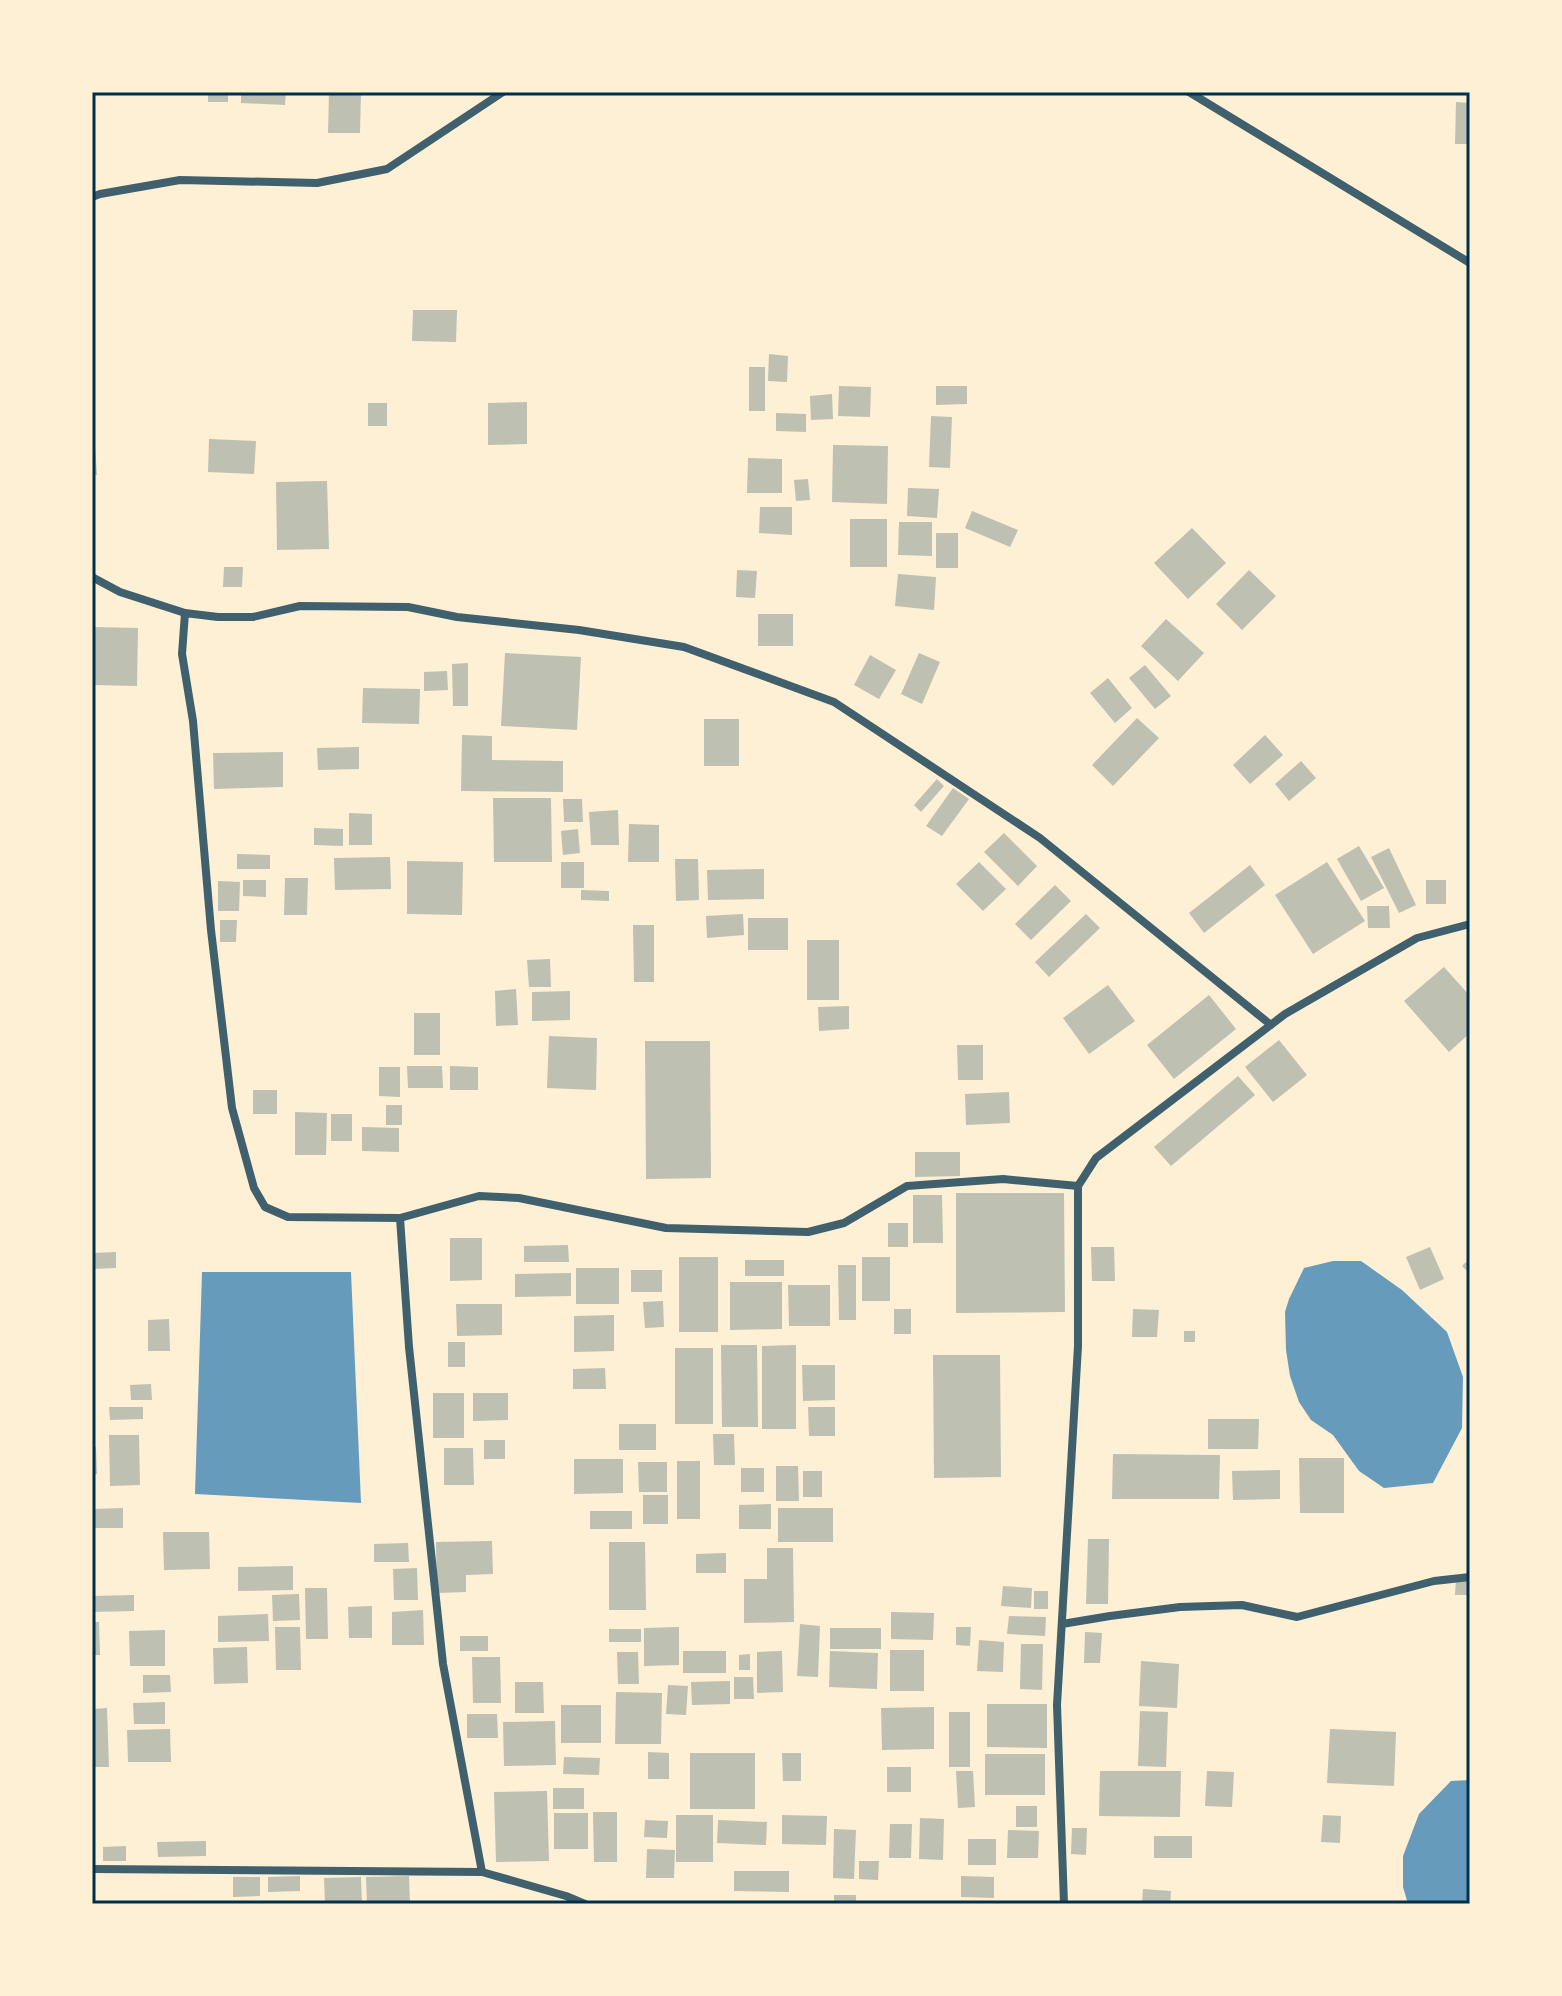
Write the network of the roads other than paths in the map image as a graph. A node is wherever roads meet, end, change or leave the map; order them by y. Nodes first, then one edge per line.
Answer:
1 (503, 92) edge
2 (1189, 92) edge
3 (92, 197) edge
4 (1470, 263) edge
5 (92, 577) edge
6 (185, 613) junction
7 (1470, 924) edge
8 (1271, 1025) junction
9 (1078, 1186) junction
10 (400, 1218) junction
11 (1470, 1577) edge
12 (1062, 1624) junction
13 (92, 1869) edge
14 (482, 1872) junction
15 (585, 1904) edge
16 (1064, 1904) edge

1 - 3 street
2 - 4 street
5 - 6 street
6 - 8 street
6 - 10 street
7 - 8 street
8 - 9 street
9 - 10 street
9 - 12 street
10 - 14 street
11 - 12 street
12 - 16 street
13 - 14 street
14 - 15 street

